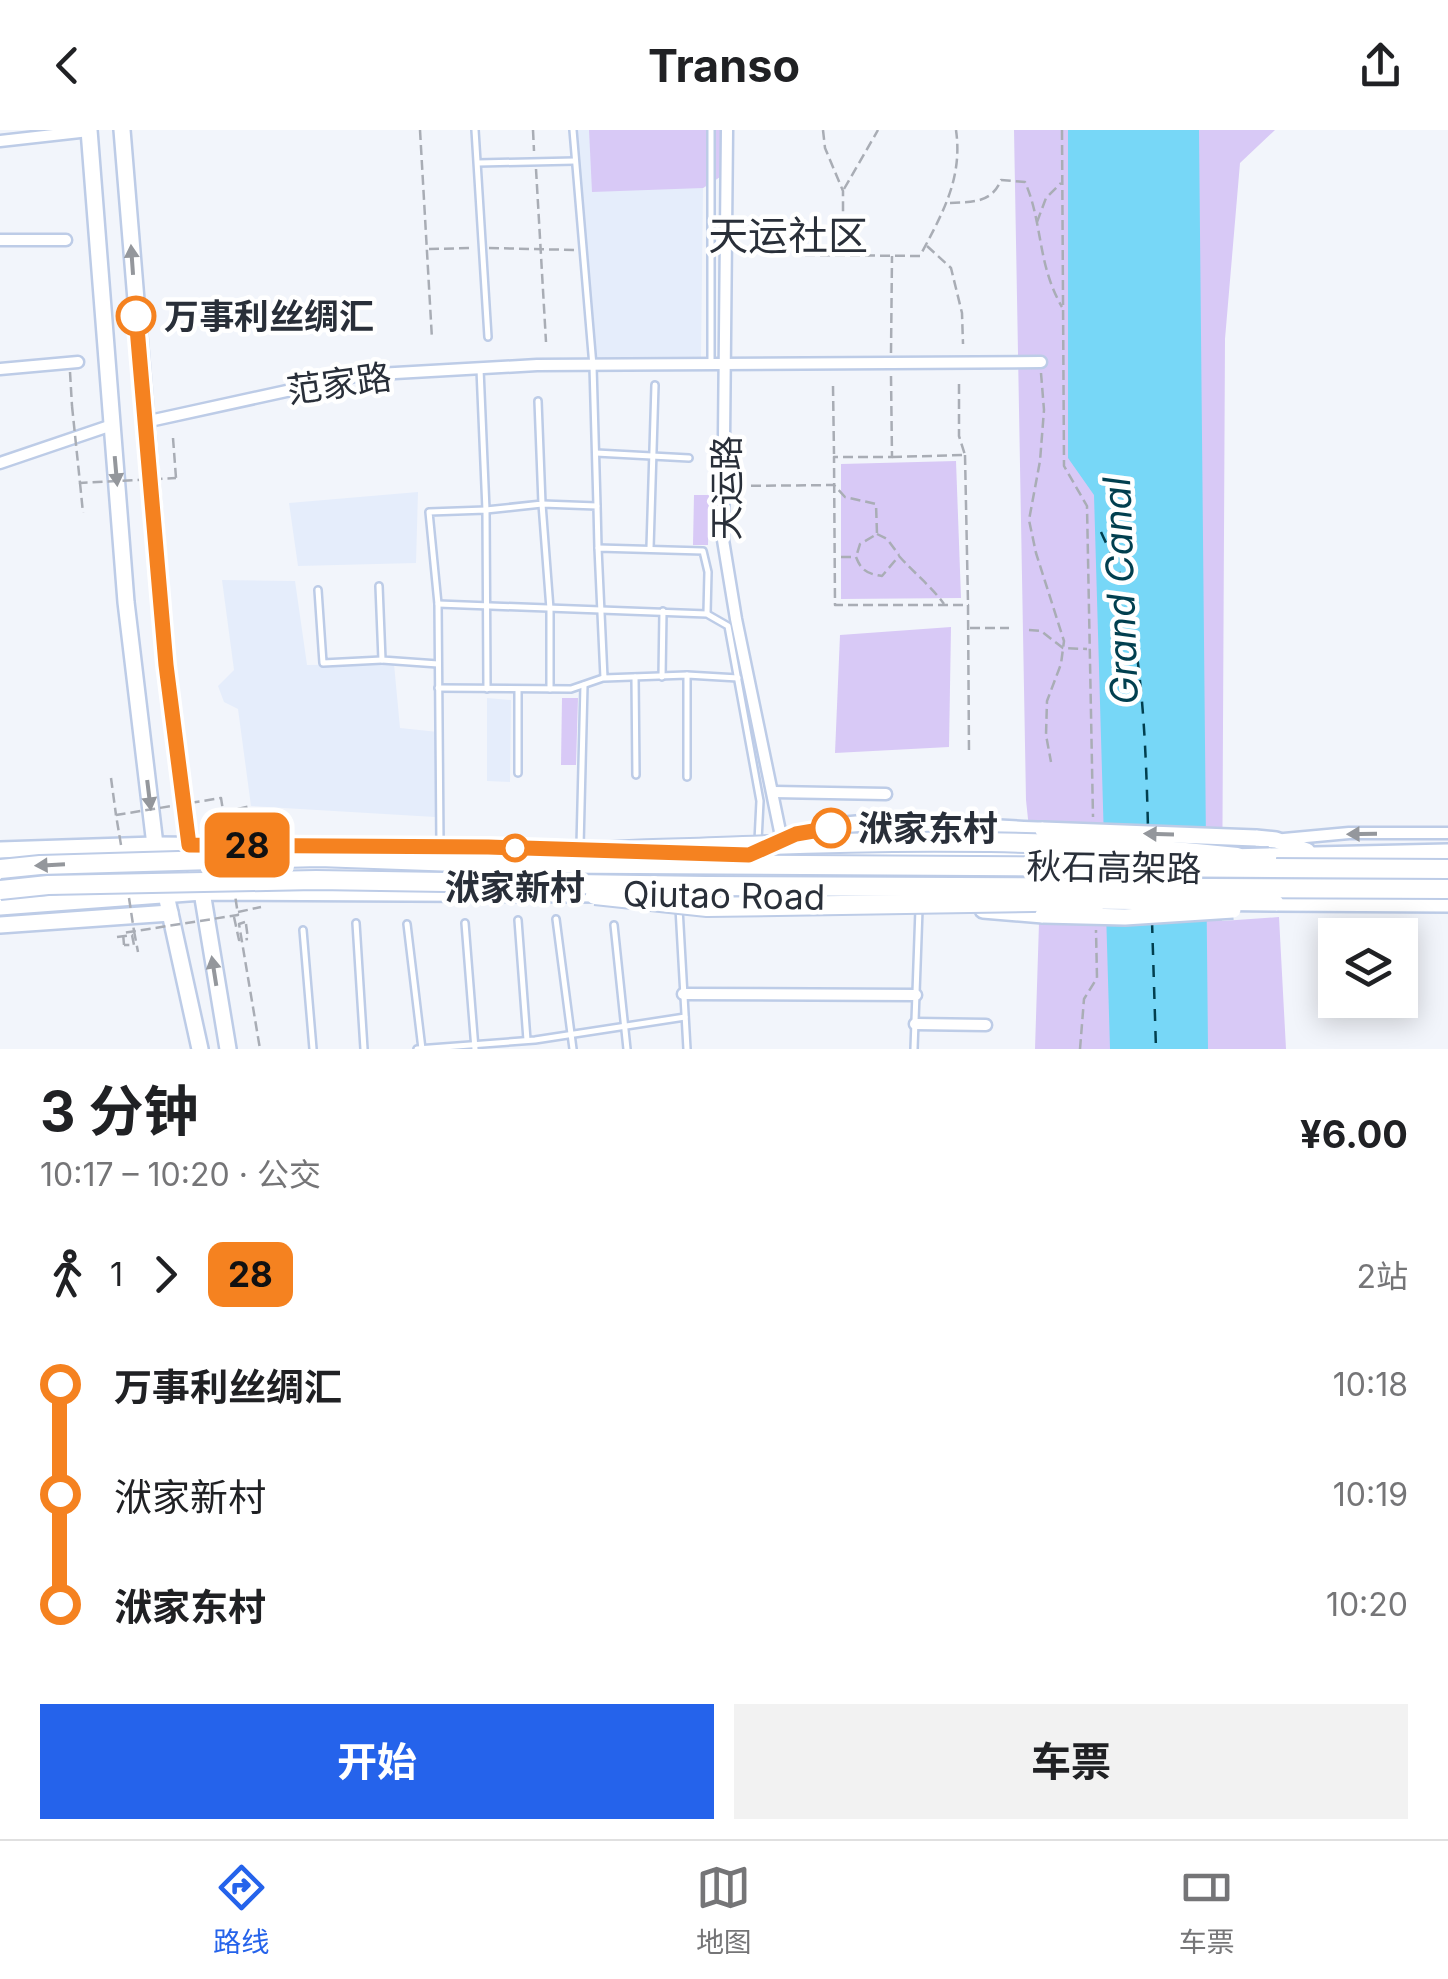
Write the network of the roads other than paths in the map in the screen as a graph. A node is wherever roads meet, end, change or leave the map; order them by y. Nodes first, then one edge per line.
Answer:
1 (89, 130) edge
2 (122, 130) edge
3 (475, 130) edge
4 (573, 130) edge
5 (711, 130) edge
6 (727, 130) edge
7 (0, 141) edge
8 (576, 161) junction
9 (478, 163) junction
10 (0, 240) edge
11 (66, 240) dead end
12 (488, 337) dead end
13 (78, 362) dead end
14 (1040, 362) road end
15 (593, 366) junction
16 (711, 366) junction
17 (727, 366) junction
18 (480, 369) junction
19 (0, 370) edge
20 (654, 385) dead end
21 (538, 401) dead end
22 (144, 422) junction
23 (112, 426) junction
24 (596, 453) junction
25 (653, 456) junction
26 (689, 458) dead end
27 (0, 463) edge
28 (542, 504) junction
29 (597, 506) junction
30 (486, 510) junction
31 (598, 548) junction
32 (650, 548) junction
33 (379, 586) dead end
34 (318, 590) dead end
35 (438, 604) junction
36 (488, 606) junction
37 (550, 609) junction
38 (663, 610) junction
39 (602, 611) junction
40 (708, 614) junction
41 (382, 660) junction
42 (438, 664) junction
43 (686, 675) junction
44 (662, 676) junction
45 (636, 677) junction
46 (604, 678) junction
47 (738, 678) junction
48 (584, 685) junction
49 (438, 688) junction
50 (487, 689) junction
51 (550, 689) junction
52 (518, 690) junction
53 (518, 774) dead end
54 (636, 775) dead end
55 (687, 777) dead end
56 (774, 792) junction
57 (886, 794) dead end
58 (1448, 834) edge
59 (1276, 840) junction
60 (782, 841) junction
61 (155, 845) junction
62 (189, 845) junction
63 (440, 847) junction
64 (0, 850) edge
65 (580, 850) junction
66 (1448, 852) edge
67 (756, 854) junction
68 (1320, 856) junction
69 (1237, 857) junction
70 (484, 863) junction
71 (1448, 868) edge
72 (0, 869) edge
73 (485, 884) junction
74 (1448, 889) edge
75 (0, 890) edge
76 (202, 892) junction
77 (678, 894) junction
78 (780, 897) junction
79 (1252, 903) junction
80 (1448, 904) edge
81 (168, 905) junction
82 (0, 907) edge
83 (919, 909) junction
84 (1096, 911) junction
85 (556, 919) dead end
86 (518, 920) dead end
87 (356, 923) dead end
88 (466, 923) dead end
89 (406, 924) dead end
90 (0, 925) edge
91 (614, 925) dead end
92 (303, 930) dead end
93 (684, 994) junction
94 (916, 995) junction
95 (685, 1017) junction
96 (915, 1024) junction
97 (986, 1025) dead end
98 (623, 1028) junction
99 (571, 1035) junction
100 (527, 1040) junction
101 (474, 1047) edge
102 (200, 1049) edge
103 (228, 1049) edge
104 (313, 1049) edge
105 (364, 1049) edge
106 (420, 1049) edge
107 (573, 1049) edge
108 (626, 1049) edge
109 (687, 1049) edge
110 (914, 1049) edge

1 - 7 street
1 - 23 main road
22 -> 2 main road
3 - 9 lane
4 - 8 lane
5 - 16 lane
6 - 17 street, 天运路
8 - 9 lane
8 - 15 lane
9 - 12 lane
10 - 11 street
13 - 19 street
14 - 17 street, 范家路
15 - 16 street, 范家路
15 - 18 street, 范家路
15 - 24 lane
16 - 17 street, 范家路
17 - 56 street, 天运路
18 - 22 street, 范家路
18 - 30 lane
20 - 25 lane
21 - 28 lane
22 - 62 main road
23 - 27 street
23 -> 61 main road
24 - 25 lane
24 - 29 lane
25 - 26 lane
25 - 32 lane
28 - 29 lane
28 - 30 lane
28 - 37 lane
29 - 31 lane
30 - 35 lane
30 - 36 lane
31 - 32 lane
31 - 39 lane
32 - 40 lane
33 - 41 lane
34 - 41 lane
35 - 36 lane
35 - 42 lane
36 - 37 lane
36 - 50 lane
37 - 39 lane
37 - 51 lane
38 - 39 lane
38 - 40 lane
38 - 44 lane
39 - 46 lane
40 - 47 lane
41 - 42 lane
42 - 49 lane
43 - 44 lane
43 - 47 lane
43 - 55 lane
44 - 45 lane
45 - 46 lane
45 - 54 lane
46 - 48 lane
47 - 67 lane
48 - 51 lane
48 - 65 lane
49 - 50 lane
49 - 63 lane
50 - 52 lane
51 - 52 lane
52 - 53 lane
56 - 57 street
56 - 60 street, 天运路
58 -> 59 street
59 -> 60 main road, bridge
59 - 68 main road
60 - 67 main road
61 - 62 main road, Qiutao Road
61 - 64 main road, Qiutao Road
61 - 81 main road
62 - 63 main road, Qiutao Road
62 - 76 main road
63 - 65 main road, Qiutao Road
65 - 67 main road, Qiutao Road
66 - 68 main road, Qiutao Road
67 - 69 main road, Qiutao Road, bridge
68 - 69 main road, Qiutao Road, bridge
69 - 70 highway, bridge
70 - 71 highway, 秋石高架路, bridge
70 -> 72 highway, 秋石高架路, bridge
73 - 74 highway, 秋石高架路, bridge
73 - 75 highway, 秋石高架路, bridge
73 - 84 highway, bridge
76 - 77 main road, Qiutao Road
76 - 81 main road, Qiutao Road
103 -> 76 main road
77 - 78 main road, Qiutao Road
77 - 93 lane
78 - 83 main road
78 - 84 main road, Qiutao Road, bridge
79 - 80 main road, Qiutao Road, bridge
79 - 83 main road, bridge
79 - 84 main road, Qiutao Road, bridge
81 - 82 main road, Qiutao Road
81 - 90 main road
81 - 102 main road
83 - 94 lane
85 - 99 lane
86 - 100 lane
87 - 105 lane
88 - 101 lane
89 - 106 lane
91 - 98 lane
92 - 104 lane
93 - 94 street
93 - 95 lane
94 - 96 lane
95 - 98 lane
95 - 109 lane
96 - 97 street
96 - 110 lane
98 - 99 lane
98 - 108 lane
99 - 100 lane
99 - 107 lane
100 - 101 lane
101 - 106 lane

